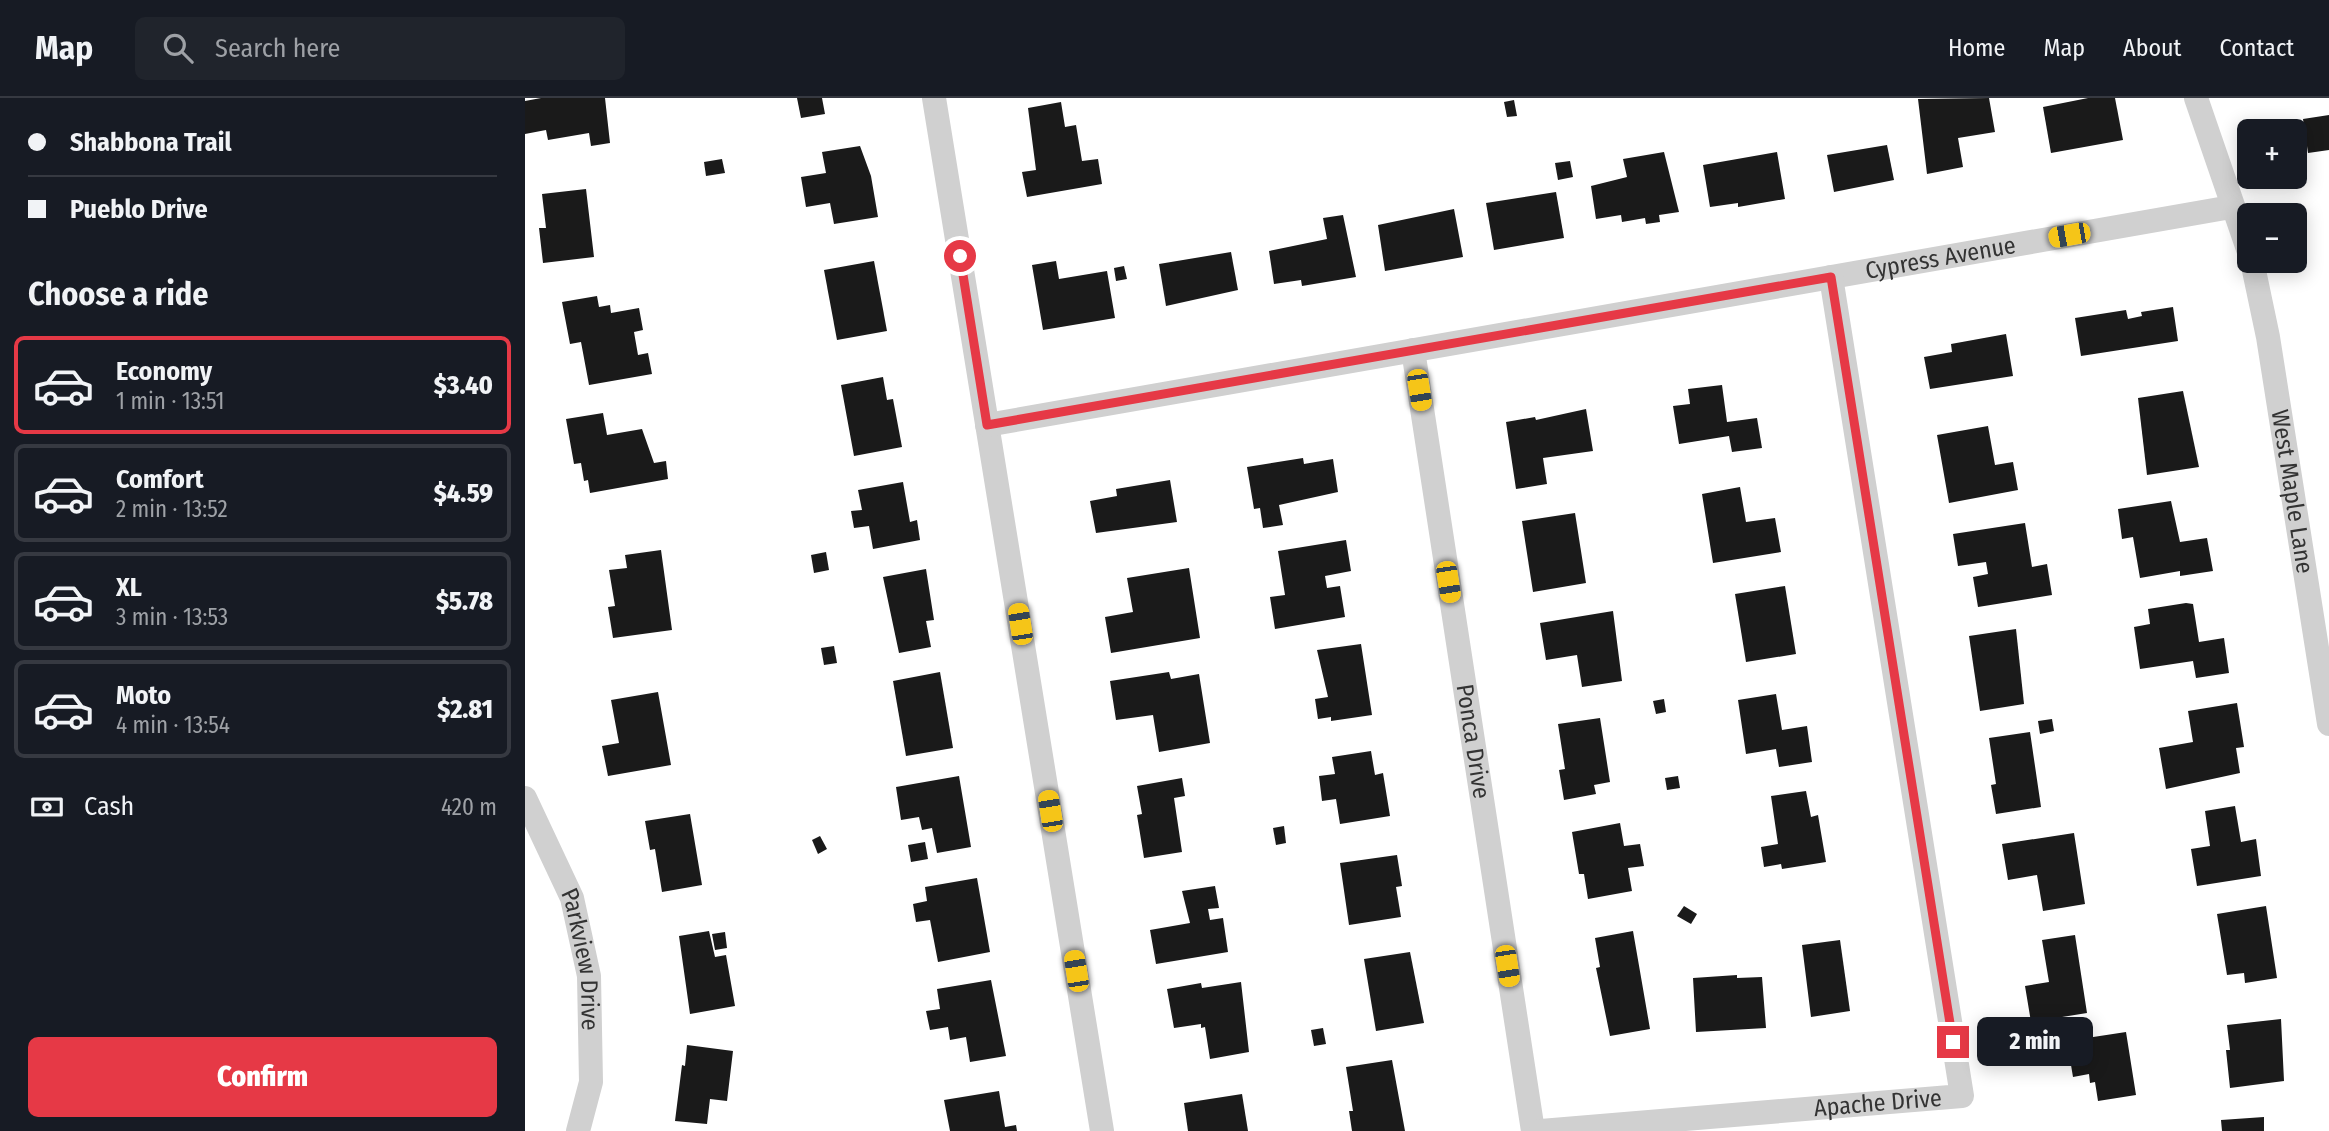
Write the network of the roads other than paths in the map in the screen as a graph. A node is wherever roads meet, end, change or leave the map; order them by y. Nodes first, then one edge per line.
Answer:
1 (934, 98) edge
2 (2196, 98) edge
3 (2231, 206) junction
4 (2237, 221) edge
5 (2255, 273) edge
6 (1831, 277) junction
7 (1413, 350) junction
8 (987, 425) junction
9 (2329, 724) edge
10 (525, 799) edge
11 (578, 1131) edge
12 (1102, 1131) edge
13 (1533, 1131) edge
14 (1541, 1131) edge

1 - 8 street
2 - 3 street
3 - 4 street
3 - 6 street, Cypress Avenue
5 - 9 street, West Maple Lane
6 - 7 street, Cypress Avenue
6 - 14 street, Apache Drive
7 - 8 street, Cypress Avenue
7 - 13 street, Ponca Drive
8 - 12 street
10 - 11 street, Parkview Drive

